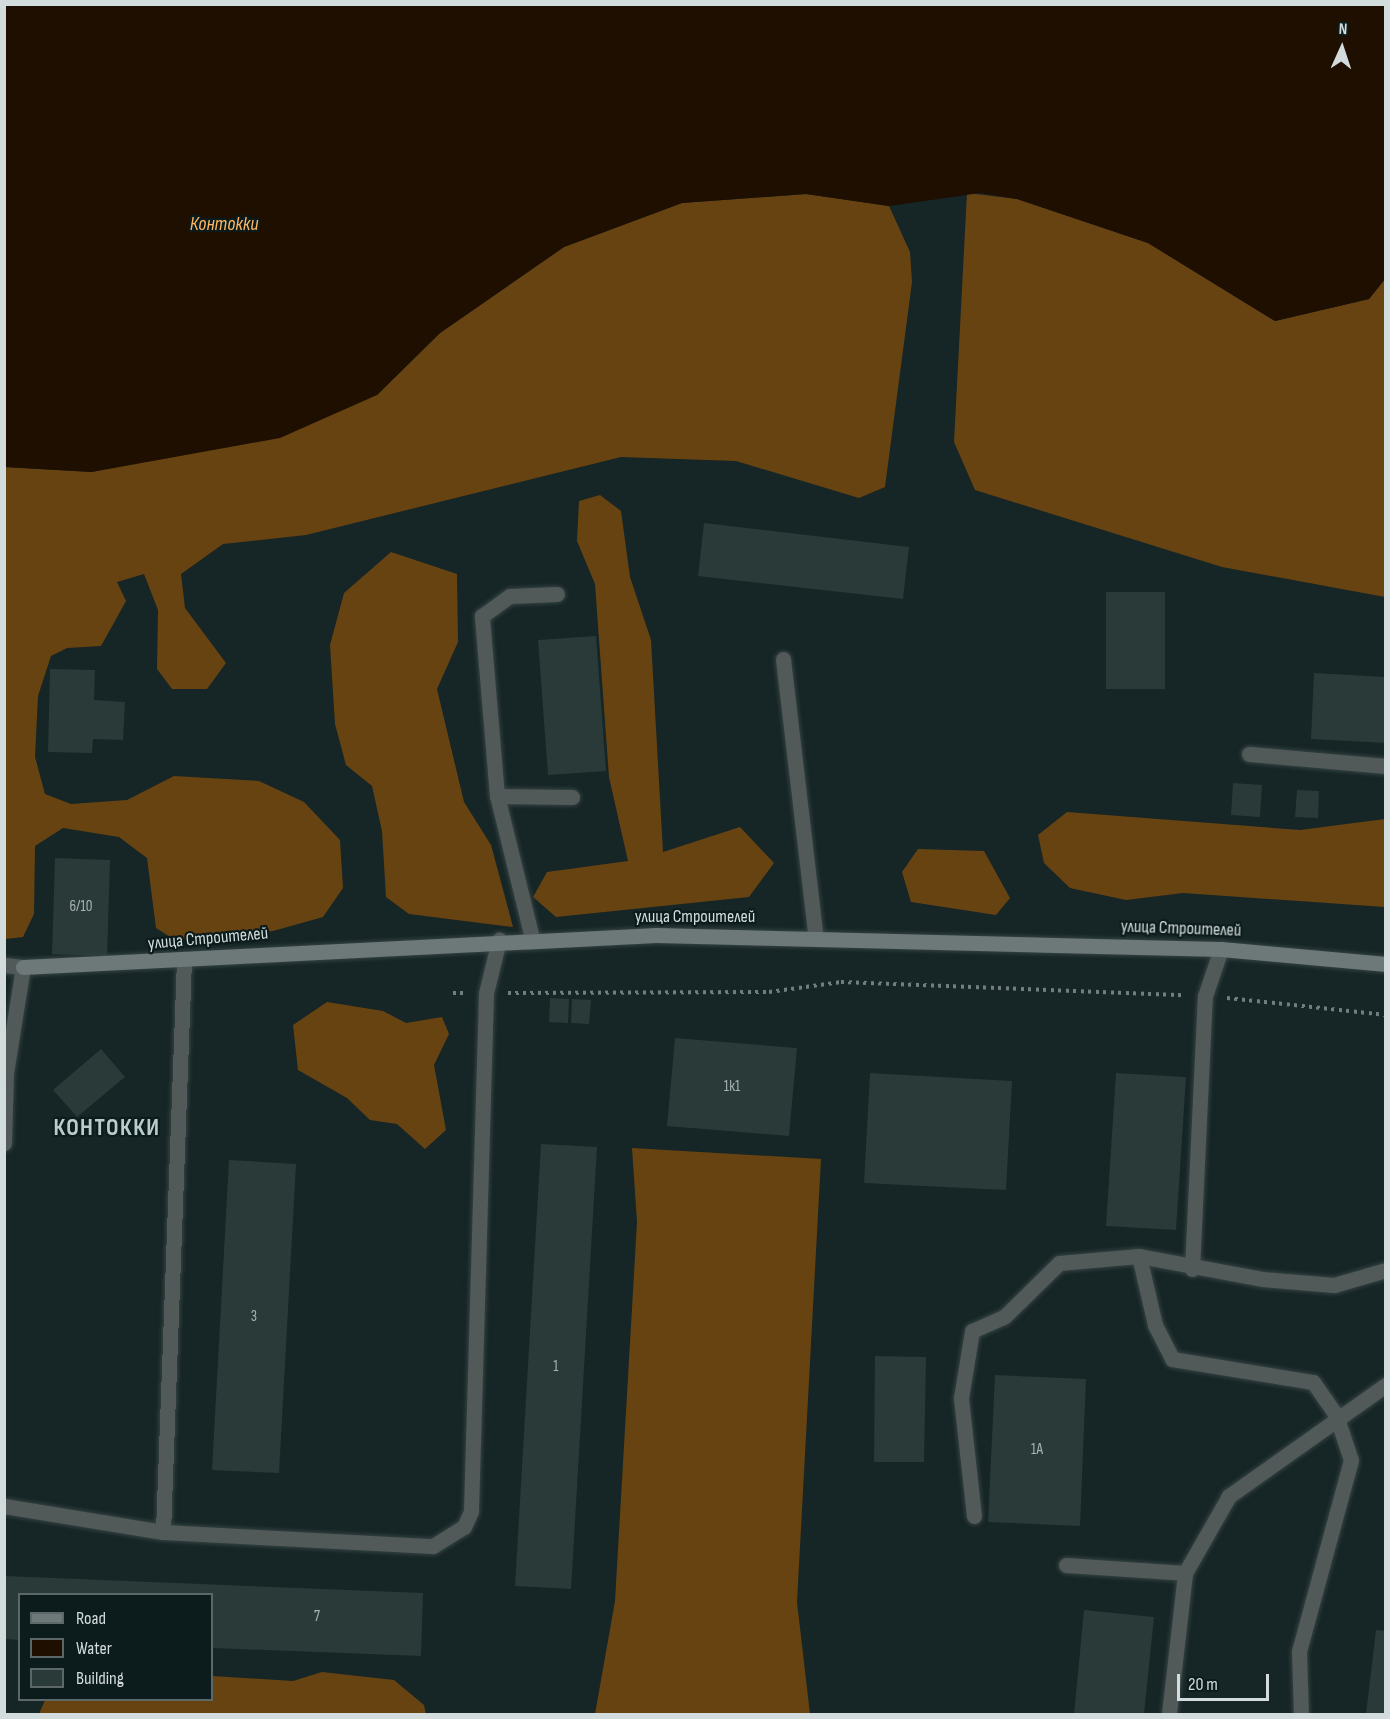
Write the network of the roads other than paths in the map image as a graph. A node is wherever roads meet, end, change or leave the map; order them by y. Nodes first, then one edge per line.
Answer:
1 (557, 594) dead end
2 (783, 659) dead end
3 (1249, 754) dead end
4 (1386, 766) edge
5 (497, 796) junction
6 (572, 797) dead end
7 (816, 938) junction
8 (532, 939) junction
9 (499, 940) junction
10 (1221, 949) junction
11 (184, 960) junction
12 (1386, 964) edge
13 (4, 965) edge
14 (23, 968) junction
15 (5, 1073) edge
16 (4, 1143) edge
17 (1139, 1256) junction
18 (1192, 1269) junction
19 (1386, 1270) edge
20 (1386, 1385) edge
21 (1336, 1415) junction
22 (4, 1506) edge
23 (974, 1516) dead end
24 (163, 1532) junction
25 (1066, 1565) dead end
26 (1185, 1573) junction
27 (1169, 1714) edge
28 (1301, 1714) edge

1 - 5 street
2 - 7 street
3 - 4 street
5 - 6 street
5 - 8 street
7 - 8 street, улица Строителей
7 - 10 street, улица Строителей
8 - 9 street, улица Строителей
9 - 11 street, улица Строителей
9 - 24 street
10 - 12 street, улица Строителей
10 - 18 street
11 - 14 street, улица Строителей
11 - 24 street
13 - 14 street, улица Строителей
14 - 15 street
15 - 16 street
17 - 18 street
17 - 21 street
17 - 23 street
18 - 19 street
20 - 21 street
21 - 26 street
21 - 28 street
22 - 24 street
25 - 26 street
26 - 27 street

